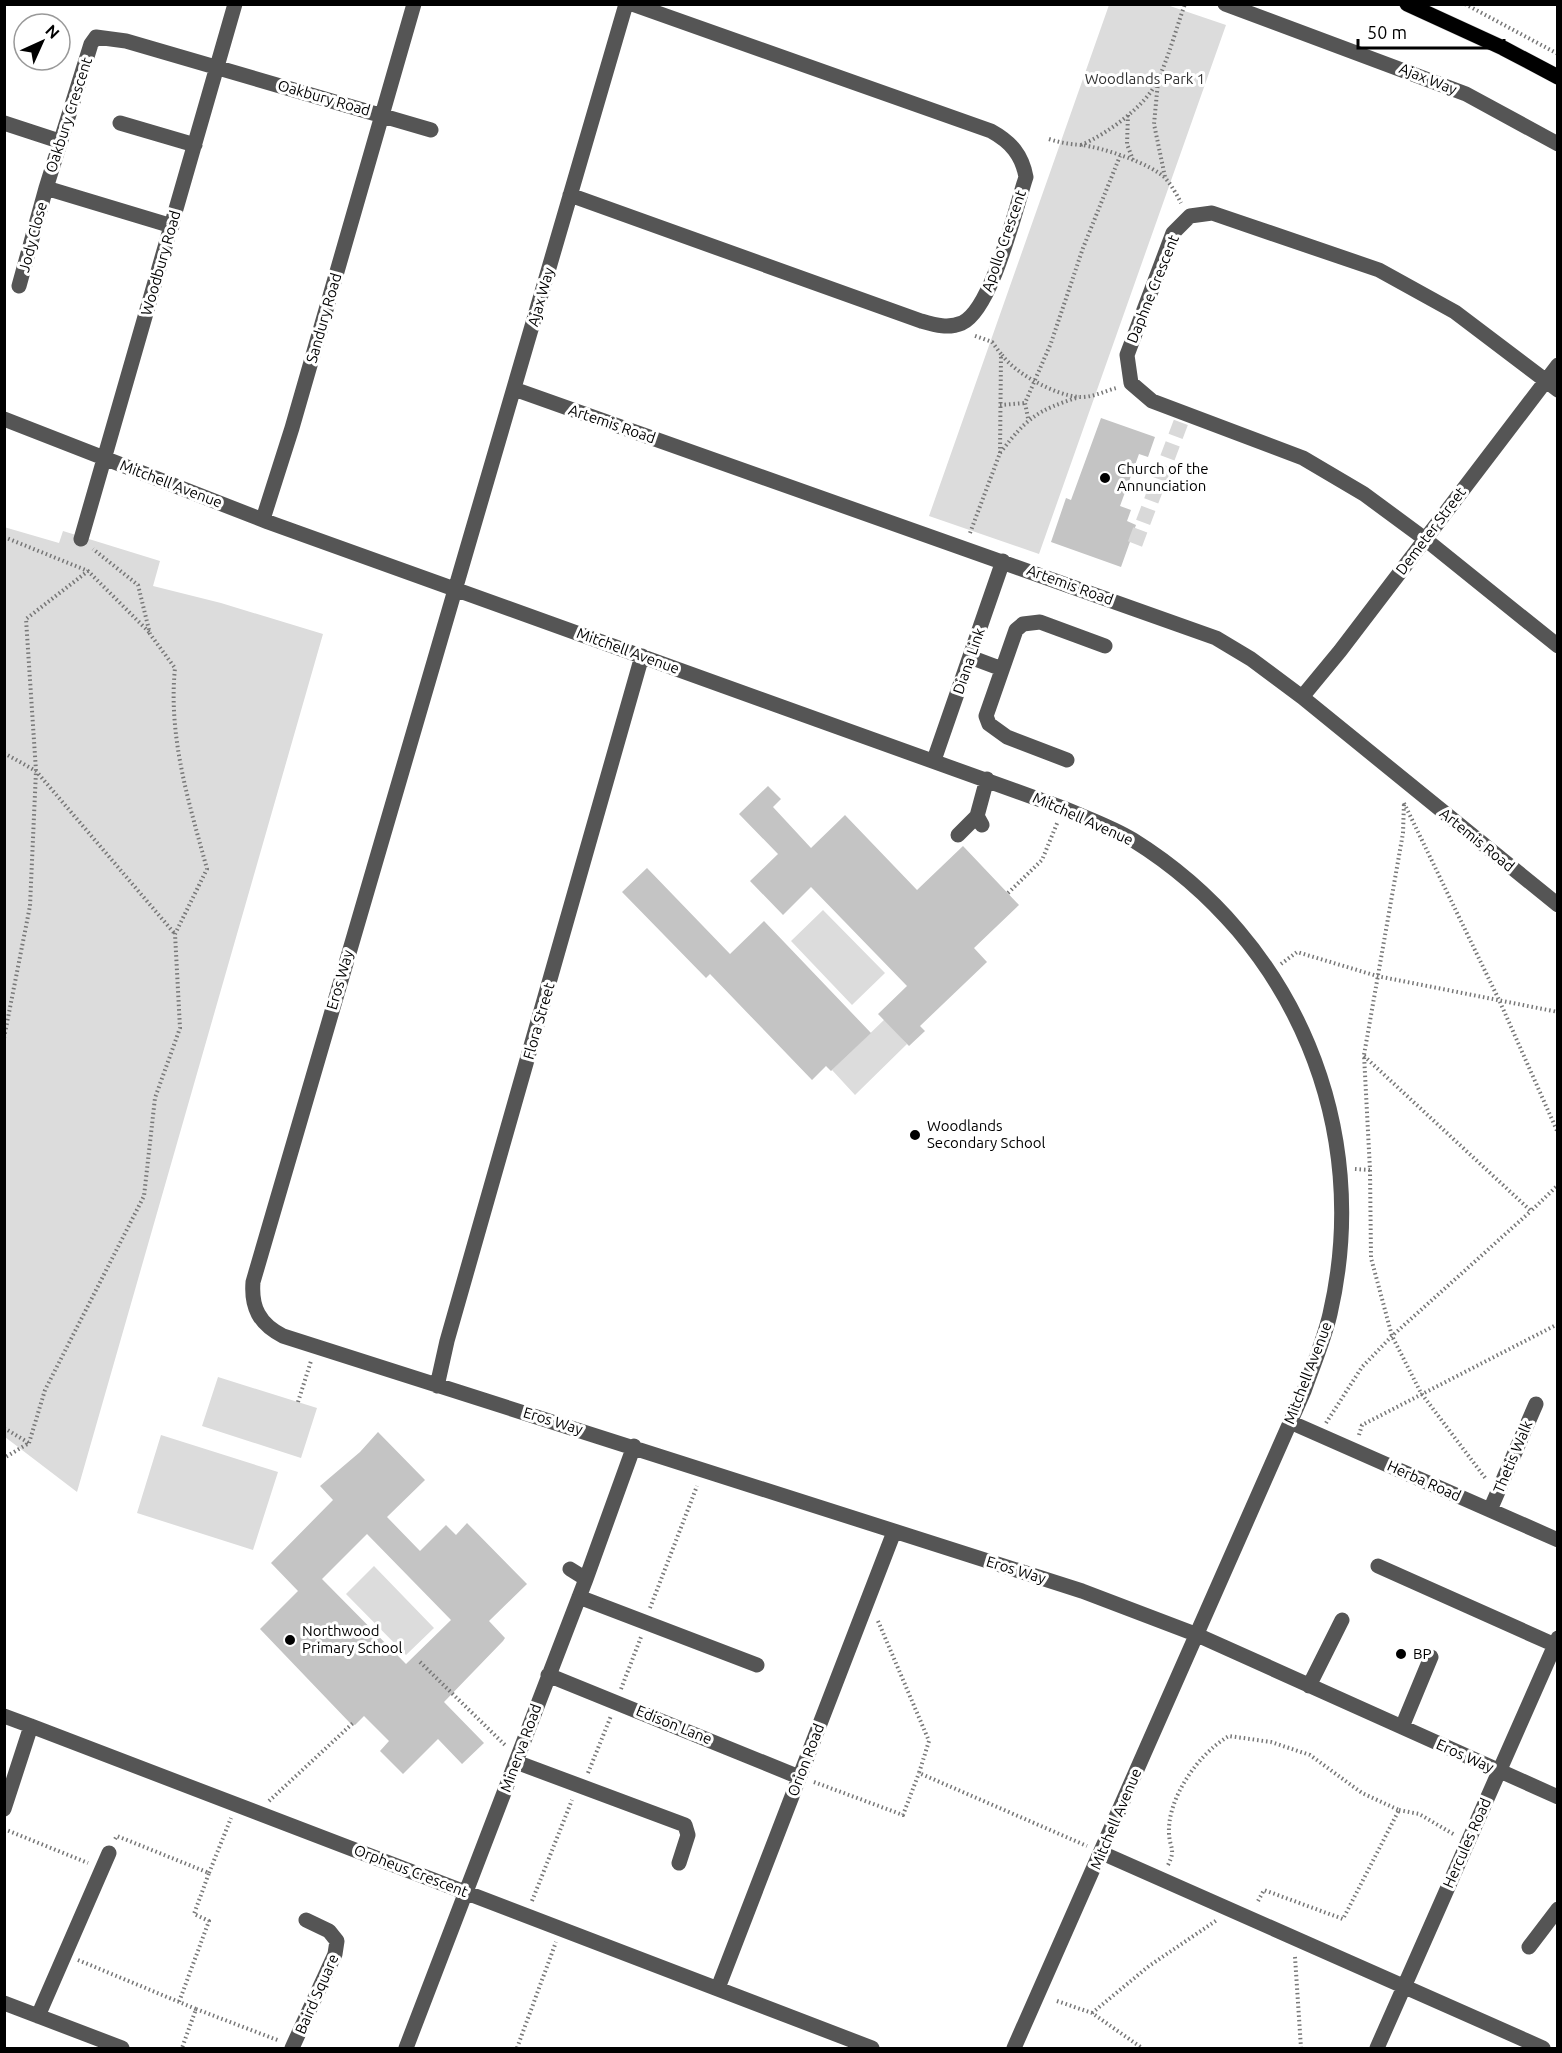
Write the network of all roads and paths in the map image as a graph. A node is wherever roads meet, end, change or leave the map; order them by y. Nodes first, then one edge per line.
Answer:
1 (236, 4) edge
2 (414, 4) edge
3 (626, 4) edge
4 (632, 4) edge
5 (1185, 4) edge
6 (1225, 4) edge
7 (1407, 4) edge
8 (1465, 4) edge
9 (1557, 54) edge
10 (217, 67) junction
11 (1557, 76) edge
12 (1158, 82) junction
13 (1128, 115) junction
14 (382, 116) junction
15 (4, 123) edge
16 (120, 123) dead end
17 (431, 130) dead end
18 (1049, 139) dead end
19 (59, 141) junction
20 (1557, 144) edge
21 (1081, 145) junction
22 (195, 146) junction
23 (1120, 156) junction
24 (1133, 160) junction
25 (1166, 177) junction
26 (46, 188) junction
27 (1172, 188) dead end
28 (570, 195) junction
29 (172, 226) junction
30 (19, 286) dead end
31 (984, 338) dead end
32 (1001, 354) junction
33 (1557, 364) edge
34 (1036, 381) junction
35 (1131, 383) junction
36 (1551, 385) edge
37 (514, 389) junction
38 (1079, 397) junction
39 (1025, 403) junction
40 (1000, 405) junction
41 (4, 418) edge
42 (1028, 418) junction
43 (999, 453) junction
44 (105, 459) junction
45 (263, 519) junction
46 (971, 532) dead end
47 (4, 537) edge
48 (81, 539) joint
49 (1425, 539) junction
50 (1003, 561) junction
51 (88, 571) junction
52 (454, 589) junction
53 (150, 634) junction
54 (1105, 646) dead end
55 (1557, 646) edge
56 (642, 656) junction
57 (970, 657) junction
58 (1002, 669) junction
59 (1302, 697) junction
60 (4, 753) edge
61 (934, 760) junction
62 (1067, 760) dead end
63 (36, 771) junction
64 (987, 779) junction
65 (1063, 808) junction
66 (958, 835) dead end
67 (1008, 893) dead end
68 (1557, 905) edge
69 (175, 934) junction
70 (1270, 971) junction
71 (1377, 976) junction
72 (1500, 1002) junction
73 (1557, 1012) edge
74 (4, 1038) edge
75 (1364, 1055) junction
76 (1557, 1133) edge
77 (1339, 1169) junction
78 (1370, 1170) junction
79 (1557, 1185) edge
80 (1531, 1211) junction
81 (1557, 1324) edge
82 (1392, 1336) junction
83 (316, 1346) junction
84 (437, 1386) junction
85 (1421, 1393) junction
86 (298, 1402) dead end
87 (1536, 1404) dead end
88 (1290, 1422) junction
89 (4, 1428) edge
90 (1319, 1435) junction
91 (29, 1443) junction
92 (634, 1446) junction
93 (1354, 1451) junction
94 (4, 1458) edge
95 (1499, 1491) junction
96 (1490, 1510) junction
97 (894, 1532) junction
98 (1557, 1540) edge
99 (1378, 1566) dead end
100 (570, 1569) dead end
101 (586, 1579) junction
102 (579, 1597) junction
103 (863, 1611) junction
104 (1342, 1620) dead end
105 (1195, 1634) junction
106 (1556, 1641) edge
107 (1431, 1657) dead end
108 (420, 1662) dead end
109 (757, 1665) dead end
110 (548, 1674) junction
111 (1309, 1686) junction
112 (4, 1716) edge
113 (353, 1723) dead end
114 (32, 1726) junction
115 (1402, 1727) junction
116 (518, 1756) junction
117 (1500, 1771) junction
118 (919, 1773) junction
119 (799, 1777) junction
120 (1557, 1797) edge
121 (237, 1804) junction
122 (4, 1809) edge
123 (1399, 1810) junction
124 (258, 1812) junction
125 (4, 1829) edge
126 (1458, 1836) dead end
127 (1087, 1846) dead end
128 (109, 1853) joint
129 (1102, 1853) junction
130 (679, 1863) dead end
131 (102, 1869) junction
132 (209, 1873) junction
133 (1162, 1880) junction
134 (467, 1893) junction
135 (1557, 1909) edge
136 (1231, 1911) junction
137 (306, 1920) dead end
138 (561, 1929) junction
139 (1295, 1939) junction
140 (1529, 1947) dead end
141 (64, 1954) junction
142 (1404, 1987) junction
143 (718, 1988) junction
144 (1058, 2001) dead end
145 (179, 2002) junction
146 (4, 2003) edge
147 (196, 2009) junction
148 (1092, 2013) junction
149 (38, 2016) junction
150 (293, 2047) edge
151 (122, 2049) edge
152 (182, 2049) edge
153 (406, 2049) edge
154 (517, 2049) edge
155 (872, 2049) edge
156 (1014, 2049) edge
157 (1142, 2049) edge
158 (1301, 2049) edge
159 (1377, 2049) edge
160 (1543, 2049) edge

1 - 10 street, Woodbury Road
2 - 14 street, Sandury Road
3 - 28 street, Ajax Way
4 - 28 street, Apollo Crescent
5 - 12 path
6 - 20 street, Ajax Way
7 - 11 main road
8 - 9 path
10 - 14 street, Oakbury Road
10 - 19 street, Oakbury Crescent
10 - 22 street, Woodbury Road
12 - 13 path
12 - 25 path
13 - 21 path
13 - 24 path
14 - 17 street, Oakbury Road
14 - 45 street, Sandury Road
15 - 19 street
16 - 22 street
18 - 21 path
19 - 26 street, Oakbury Crescent
21 - 23 path
22 - 29 street, Woodbury Road
23 - 24 path
23 - 34 path
24 - 25 path
25 - 27 path
26 - 29 street, Oakbury Crescent
26 - 30 street, Jody Close
28 - 37 street, Ajax Way
29 - 44 street, Woodbury Road
31 - 32 path
32 - 34 path
32 - 40 path
33 - 36 street, Demeter Street
34 - 38 path
34 - 39 path
35 - 36 street, Daphne Crescent
35 - 38 path
35 - 49 street
36 - 49 street, Demeter Street
37 - 50 street, Artemis Road
37 - 52 street, Ajax Way
38 - 42 path
39 - 40 path
39 - 42 path
40 - 43 path
41 - 44 street, Mitchell Avenue
42 - 43 path
43 - 46 path
44 - 45 street, Mitchell Avenue
44 - 48 street, Woodbury Road
45 - 52 street, Mitchell Avenue
47 - 51 path
48 - 53 path
49 - 55 street
49 - 59 street, Demeter Street
50 - 57 street, Diana Link
50 - 59 street, Artemis Road
51 - 53 path
51 - 63 path
52 - 56 street, Mitchell Avenue
52 - 83 street, Eros Way
53 - 69 path
54 - 58 street
56 - 61 street, Mitchell Avenue
56 - 84 street, Flora Street
57 - 58 street
57 - 61 street, Diana Link
58 - 62 street
59 - 68 street, Artemis Road
60 - 63 path
61 - 64 street, Mitchell Avenue
63 - 69 path
63 - 74 path
64 - 65 street, Mitchell Avenue
64 - 66 street
65 - 67 path
65 - 70 street, Mitchell Avenue
69 - 91 path
70 - 71 path
70 - 77 street, Mitchell Avenue
71 - 72 path
71 - 72 path
71 - 75 path
72 - 73 path
72 - 76 path
75 - 78 path
75 - 80 path
77 - 78 path
77 - 88 street, Mitchell Avenue
78 - 82 path
79 - 80 path
80 - 82 path
81 - 85 path
82 - 85 path
82 - 90 path
83 - 84 street, Eros Way
83 - 86 path
84 - 92 street, Eros Way
85 - 93 path
85 - 95 path
87 - 95 street, Thetis Walk
88 - 90 street, Herba Road
88 - 105 street, Mitchell Avenue
89 - 91 path
90 - 93 street, Herba Road
91 - 94 path
92 - 97 street, Eros Way
92 - 101 street, Minerva Road
93 - 96 street, Herba Road
95 - 96 street, Thetis Walk
96 - 98 street, Herba Road
97 - 103 street, Orion Road
97 - 105 street, Eros Way
99 - 106 street
100 - 101 street
101 - 102 street, Minerva Road
102 - 109 street
102 - 110 street, Minerva Road
103 - 118 path
103 - 119 street, Orion Road
104 - 111 street
105 - 111 street, Eros Way
105 - 129 street, Mitchell Avenue
106 - 117 street, Hercules Road
107 - 115 street
108 - 116 path
110 - 116 street, Minerva Road
110 - 119 street, Edison Lane
111 - 115 street, Eros Way
112 - 114 street, Orpheus Crescent
113 - 124 path
114 - 121 street, Orpheus Crescent
114 - 122 street
115 - 117 street, Eros Way
116 - 130 street
116 - 134 street, Minerva Road
117 - 120 street, Eros Way
117 - 142 street, Hercules Road
118 - 119 path
118 - 127 path
119 - 143 street, Orion Road
121 - 124 street, Orpheus Crescent
121 - 132 path
123 - 126 path
123 - 133 path
123 - 136 path
124 - 134 street, Orpheus Crescent
125 - 131 path
128 - 131 street
128 - 132 path
129 - 133 street
129 - 156 street, Mitchell Avenue
131 - 141 street
132 - 145 path
133 - 136 street
134 - 138 street, Orpheus Crescent
134 - 153 street, Minerva Road
135 - 140 street
136 - 139 street
136 - 148 path
137 - 150 street, Baird Square
138 - 143 street, Orpheus Crescent
138 - 154 path
139 - 142 street
139 - 158 path
141 - 145 path
141 - 149 street
142 - 159 street, Hercules Road
142 - 160 street
143 - 155 street, Orpheus Crescent
144 - 148 path
145 - 147 path
146 - 149 street
147 - 150 path
147 - 152 path
148 - 157 path
149 - 151 street

